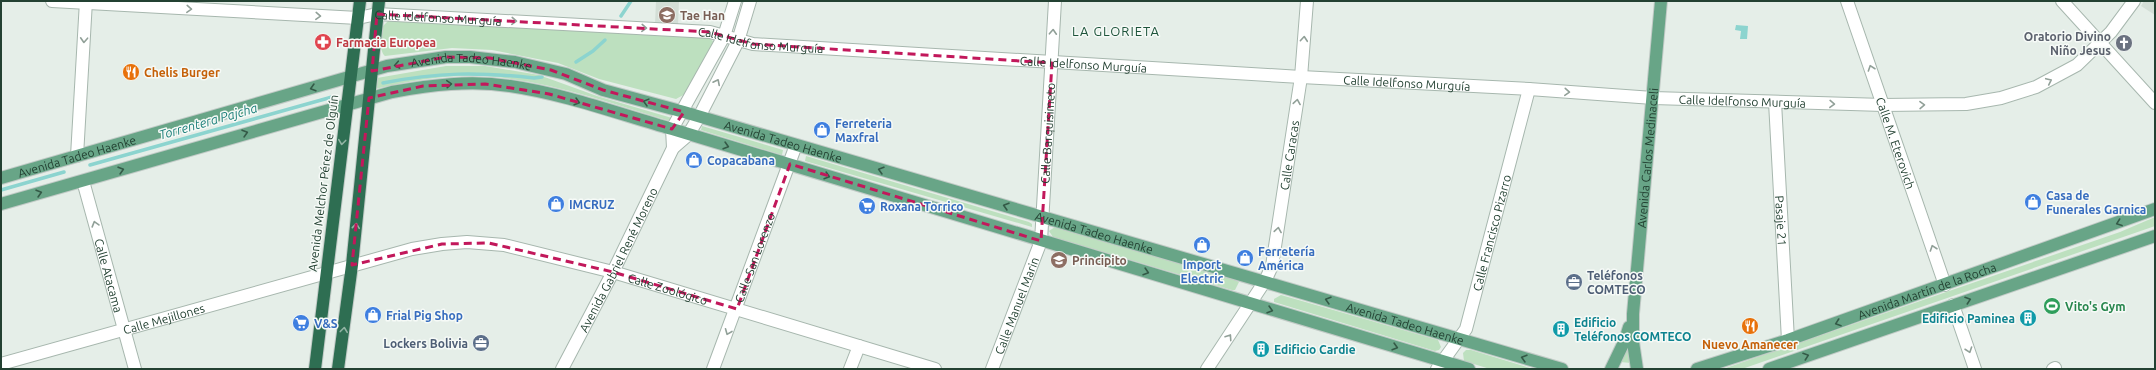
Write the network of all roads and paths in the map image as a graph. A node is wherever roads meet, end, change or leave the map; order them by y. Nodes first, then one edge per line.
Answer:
1 (52, 1) edge
2 (360, 1) edge
3 (379, 1) edge
4 (735, 1) edge
5 (750, 1) edge
6 (1055, 1) edge
7 (1307, 1) edge
8 (1661, 1) edge
9 (1847, 1) edge
10 (2062, 1) edge
11 (2134, 1) edge
12 (86, 2) edge
13 (378, 14) junction
14 (358, 18) junction
15 (724, 36) junction
16 (738, 41) junction
17 (2101, 44) junction
18 (1052, 63) junction
19 (372, 71) junction
20 (1301, 77) junction
21 (350, 78) junction
22 (1528, 89) junction
23 (369, 98) junction
24 (1654, 98) junction
25 (1775, 102) junction
26 (347, 103) junction
27 (2155, 103) edge
28 (1884, 105) junction
29 (684, 112) junction
30 (700, 117) junction
31 (672, 129) junction
32 (688, 135) junction
33 (796, 145) junction
34 (673, 148) junction
35 (77, 156) junction
36 (790, 164) junction
37 (1, 178) edge
38 (83, 181) junction
39 (1, 204) edge
40 (2155, 209) edge
41 (1044, 217) junction
42 (2155, 236) edge
43 (1042, 241) junction
44 (352, 265) junction
45 (613, 272) junction
46 (327, 273) junction
47 (1265, 281) junction
48 (1945, 285) junction
49 (1250, 304) junction
50 (1953, 305) junction
51 (737, 309) junction
52 (1633, 314) junction
53 (124, 329) junction
54 (1459, 339) junction
55 (1788, 340) junction
56 (859, 346) junction
57 (1, 364) edge
58 (1440, 365) edge
59 (135, 369) edge
60 (315, 369) edge
61 (338, 369) edge
62 (562, 369) edge
63 (713, 369) edge
64 (850, 369) edge
65 (935, 369) edge
66 (992, 369) edge
67 (1207, 369) edge
68 (1469, 369) edge
69 (1562, 369) edge
70 (1610, 369) edge
71 (1637, 369) edge
72 (1697, 369) edge
73 (1769, 369) edge
74 (1975, 369) edge

1 - 12 street, Calle Idelfonso Murguía
2 - 14 highway, Avenida Melchor Pérez de Olguín
3 - 13 highway
4 - 15 street
5 - 16 street, Avenida Gabriel René Moreno
18 -> 6 street, Calle Barquisimeto
20 -> 7 street, Calle Caracas
8 - 24 main road, Avenida Carlos Medinaceli
28 -> 9 street, Calle M. Eterovich
10 - 17 street
11 - 17 street, Calle Idelfonso Murguía
12 -> 14 street, Calle Idelfonso Murguía
12 -> 35 street
13 - 14 street, Calle Idelfonso Murguía
13 -> 15 street, Calle Idelfonso Murguía
13 - 19 highway
14 - 21 highway, Avenida Melchor Pérez de Olguín
15 - 16 street, Calle Idelfonso Murguía
15 - 29 street
16 - 18 street, Calle Idelfonso Murguía
30 -> 16 street, Avenida Gabriel René Moreno
17 - 27 street
28 -> 17 street, Calle Idelfonso Murguía
18 - 20 street, Calle Idelfonso Murguía
18 - 41 street, Calle Barquisimeto
19 - 21 main road, Avenida Tadeo Haenke
19 - 23 highway
29 -> 19 main road, Avenida Tadeo Haenke
20 - 22 street, Calle Idelfonso Murguía
47 -> 20 street, Calle Caracas
21 - 26 highway, Avenida Melchor Pérez de Olguín
21 -> 35 main road, Avenida Tadeo Haenke
22 -> 24 street, Calle Idelfonso Murguía
22 - 54 street, Calle Francisco Pizarro
23 - 26 main road, Avenida Tadeo Haenke
23 -> 31 main road, Avenida Tadeo Haenke
44 -> 23 highway
24 - 25 street, Calle Idelfonso Murguía
24 - 52 main road, Avenida Carlos Medinaceli
25 -> 28 street, Calle Idelfonso Murguía
25 - 55 street, Pasaje 21
38 -> 26 main road, Avenida Tadeo Haenke
26 -> 46 highway, Avenida Melchor Pérez de Olguín
48 -> 28 street, Calle M. Eterovich
29 - 30 main road, Avenida Tadeo Haenke
29 - 31 street
30 - 32 street, Avenida Gabriel René Moreno
30 - 33 main road, Avenida Tadeo Haenke
31 - 32 main road, Avenida Tadeo Haenke
31 - 34 street, Avenida Gabriel René Moreno
32 - 34 street, Avenida Gabriel René Moreno
32 -> 36 main road, Avenida Tadeo Haenke
33 - 36 street, Calle San Lorenzo
41 -> 33 main road, Avenida Tadeo Haenke
34 - 45 street, Avenida Gabriel René Moreno
35 - 37 main road, Avenida Tadeo Haenke
36 -> 43 main road, Avenida Tadeo Haenke
36 - 51 street, Calle San Lorenzo
39 -> 38 main road, Avenida Tadeo Haenke
53 -> 38 street, Calle Atacama
40 -> 48 main road, Avenida Martín de la Rocha
41 - 43 street, Calle Barquisimeto
41 - 47 main road, Avenida Tadeo Haenke
50 -> 42 main road, Avenida Martín de la Rocha
43 -> 49 main road, Avenida Tadeo Haenke
43 - 66 street, Calle Manuel Marin
44 - 45 street, Calle Zoológico
44 - 46 street, Calle Zoológico
61 -> 44 highway
45 - 51 street, Calle Zoológico
45 - 62 street, Avenida Gabriel René Moreno
46 - 53 street, Calle Mejillones
46 - 60 highway, Avenida Melchor Pérez de Olguín
47 - 49 street, Calle Caracas
54 -> 47 main road, Avenida Tadeo Haenke
48 -> 55 main road, Avenida Martín de la Rocha
49 -> 58 main road, Avenida Tadeo Haenke
67 -> 49 street, Calle Caracas
73 -> 50 main road, Avenida Martín de la Rocha
50 -> 74 street
51 - 56 street, Calle Zoológico
51 -> 63 street, Calle San Lorenzo
52 - 70 main road, Avenida Carlos Medinaceli
52 - 71 main road, Avenida Carlos Medinaceli
53 - 57 street, Calle Mejillones
53 - 59 street, Calle Atacama
54 - 58 street, Calle Francisco Pizarro
69 -> 54 main road, Avenida Tadeo Haenke
55 - 72 main road, Avenida Martín de la Rocha
56 - 64 street
56 - 65 street, Calle Zoológico
58 - 68 main road, Avenida Tadeo Haenke

